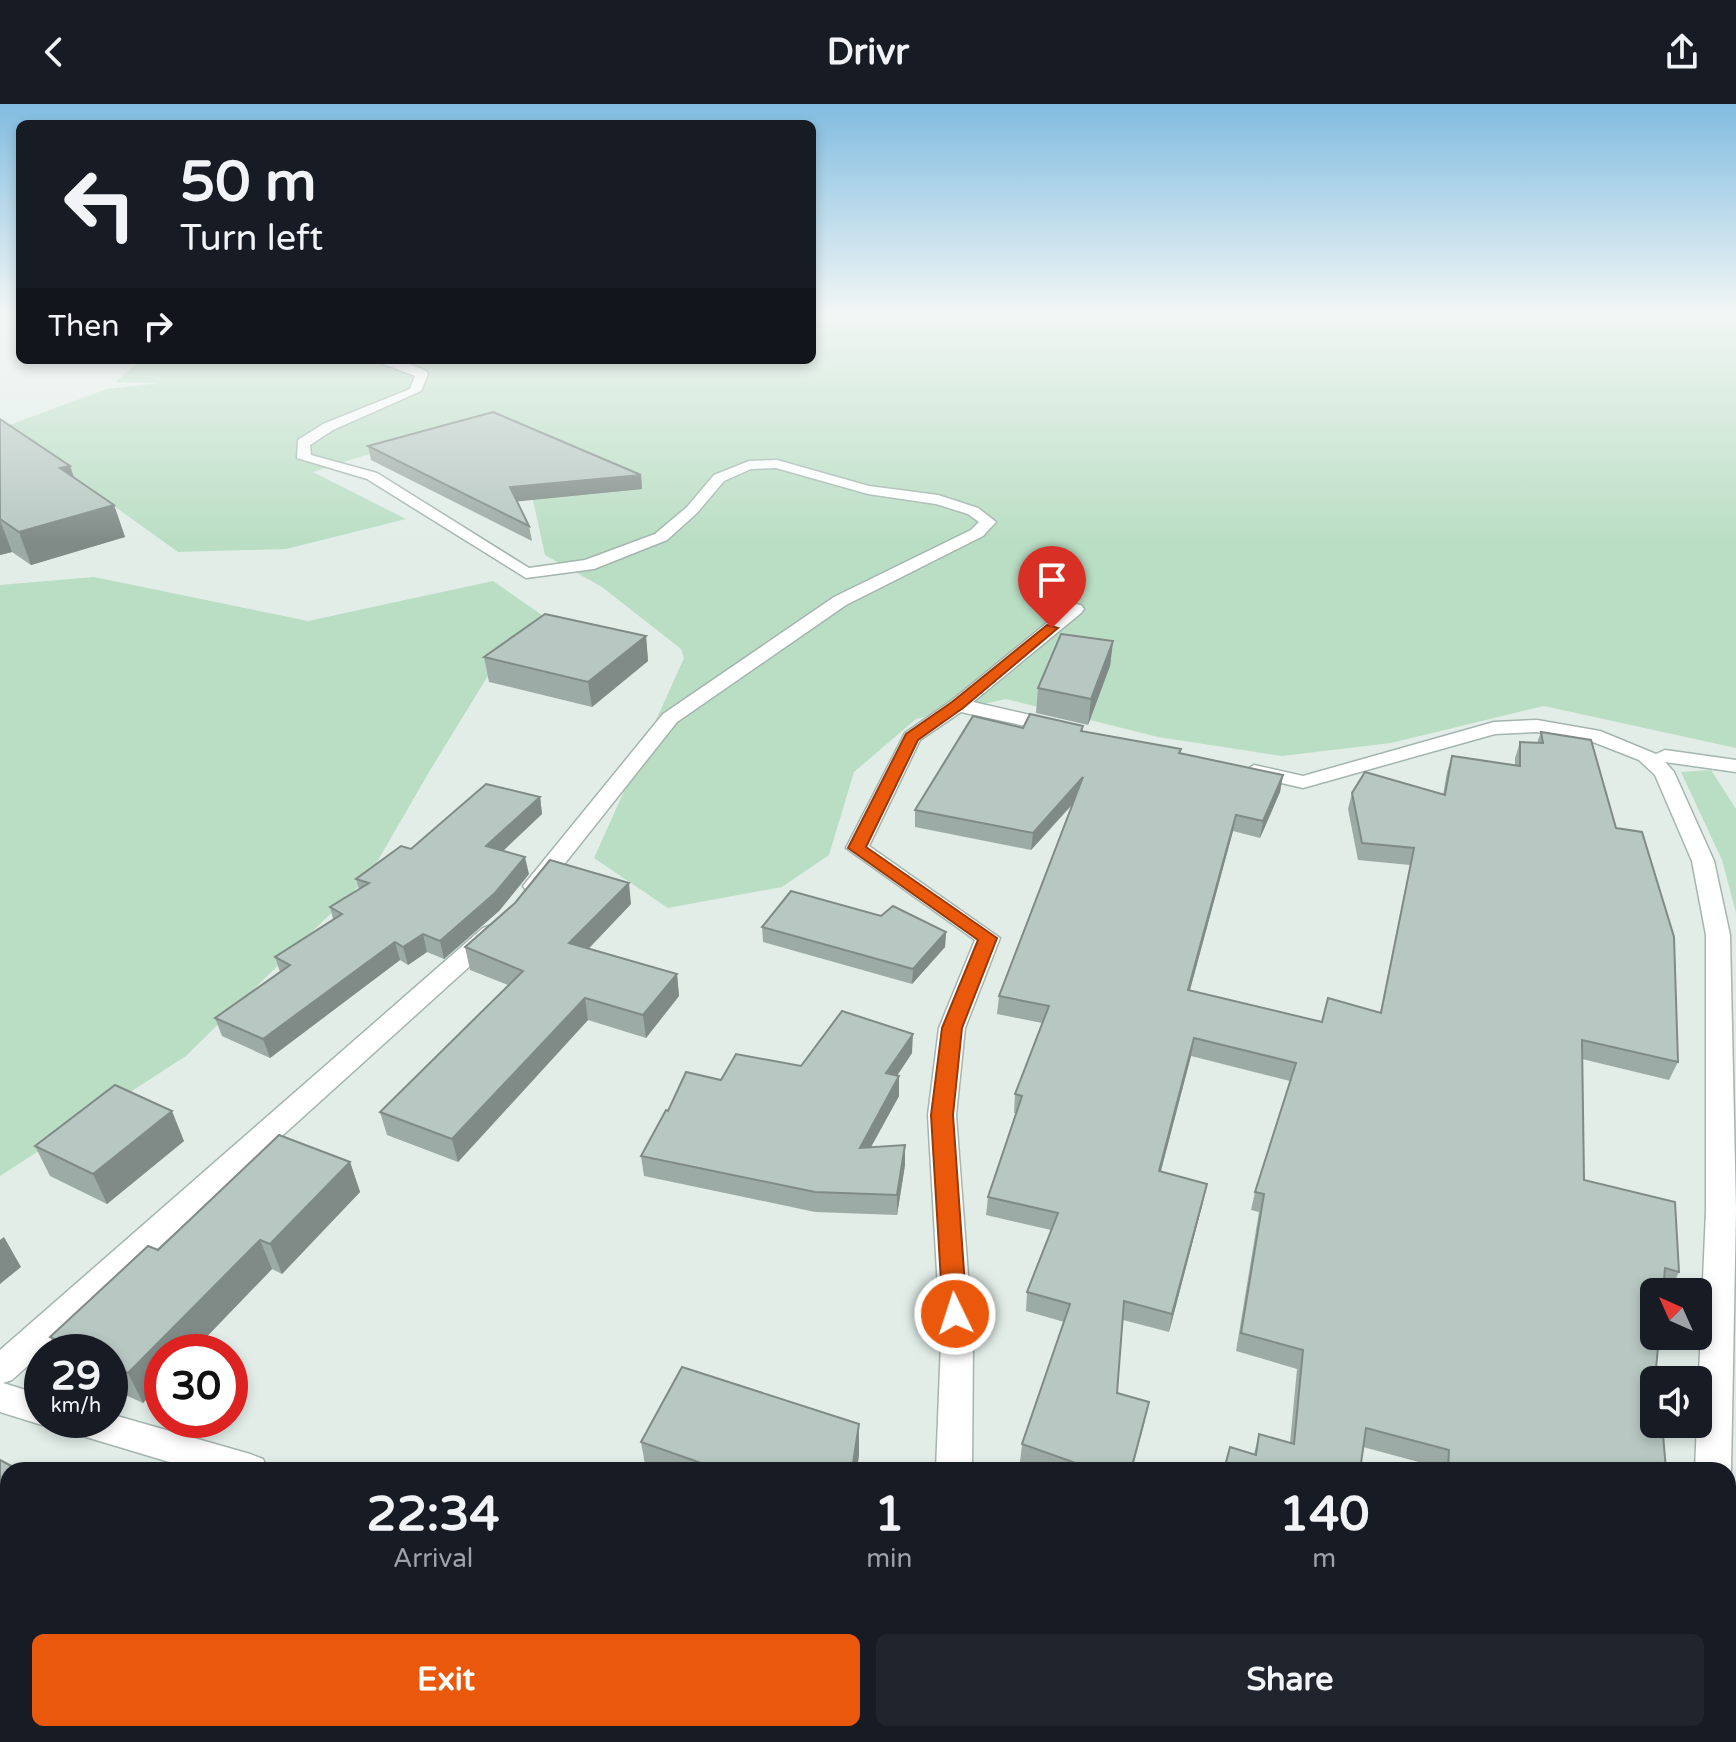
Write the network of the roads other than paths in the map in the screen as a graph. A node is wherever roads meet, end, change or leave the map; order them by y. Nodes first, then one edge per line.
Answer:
1 (416, 388) edge
2 (1075, 609) dead end
3 (958, 705) junction
4 (1078, 732) edge
5 (1665, 756) dead end
6 (1228, 765) edge
7 (1736, 766) edge
8 (0, 1370) edge
9 (0, 1397) edge
10 (24, 1404) edge
11 (128, 1435) edge
12 (222, 1462) edge
13 (954, 1462) edge
14 (1713, 1462) edge

1 - 8 street
2 - 3 street
3 - 4 street
3 - 13 street
5 - 7 street
6 - 14 street
9 - 10 street
11 - 12 street

